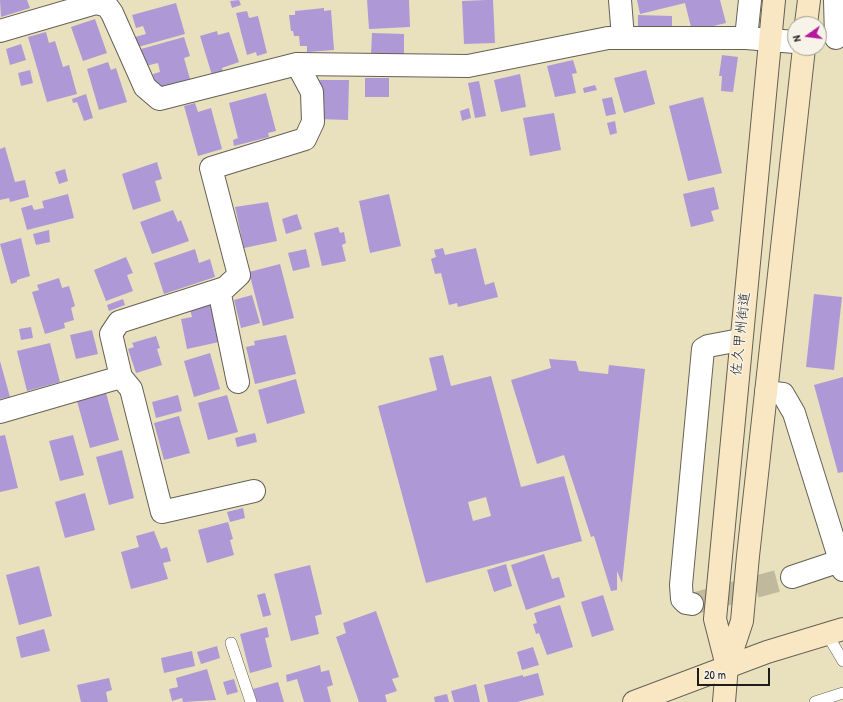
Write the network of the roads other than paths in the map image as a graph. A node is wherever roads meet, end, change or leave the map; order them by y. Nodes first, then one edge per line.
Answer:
1 (620, 0) edge
2 (750, 0) edge
3 (774, 0) edge
4 (809, 0) edge
5 (835, 0) edge
6 (48, 8) edge
7 (807, 16) edge
8 (0, 31) edge
9 (623, 38) junction
10 (746, 38) junction
11 (833, 38) edge
12 (771, 41) junction
13 (787, 42) edge
14 (803, 56) edge
15 (297, 64) junction
16 (219, 290) junction
17 (740, 340) junction
18 (121, 377) junction
19 (238, 382) dead end
20 (766, 392) junction
21 (0, 412) edge
22 (254, 491) dead end
23 (842, 566) edge
24 (792, 577) tunnel mouth
25 (692, 604) dead end
26 (835, 632) edge
27 (231, 643) dead end
28 (843, 661) edge
29 (728, 666) junction
30 (843, 692) edge
31 (251, 702) edge
32 (634, 702) edge
33 (724, 702) edge
34 (815, 702) edge

1 - 9 street
2 - 10 street
3 - 12 main road, 佐久甲州街道
4 - 7 main road
5 - 11 street
6 - 8 street
6 - 15 street
9 - 10 street
9 - 15 street
10 - 12 street
12 - 13 street
12 - 17 main road, 佐久甲州街道
14 - 20 main road
15 - 16 street
16 - 18 street
16 - 19 street
17 - 25 street
17 - 29 main road, 佐久甲州街道
18 - 21 street
18 - 22 street
20 - 23 street
20 - 29 main road
23 - 24 street
26 - 28 lane
26 - 29 main road
27 - 31 lane
29 - 32 main road
29 - 33 main road
30 - 34 lane

